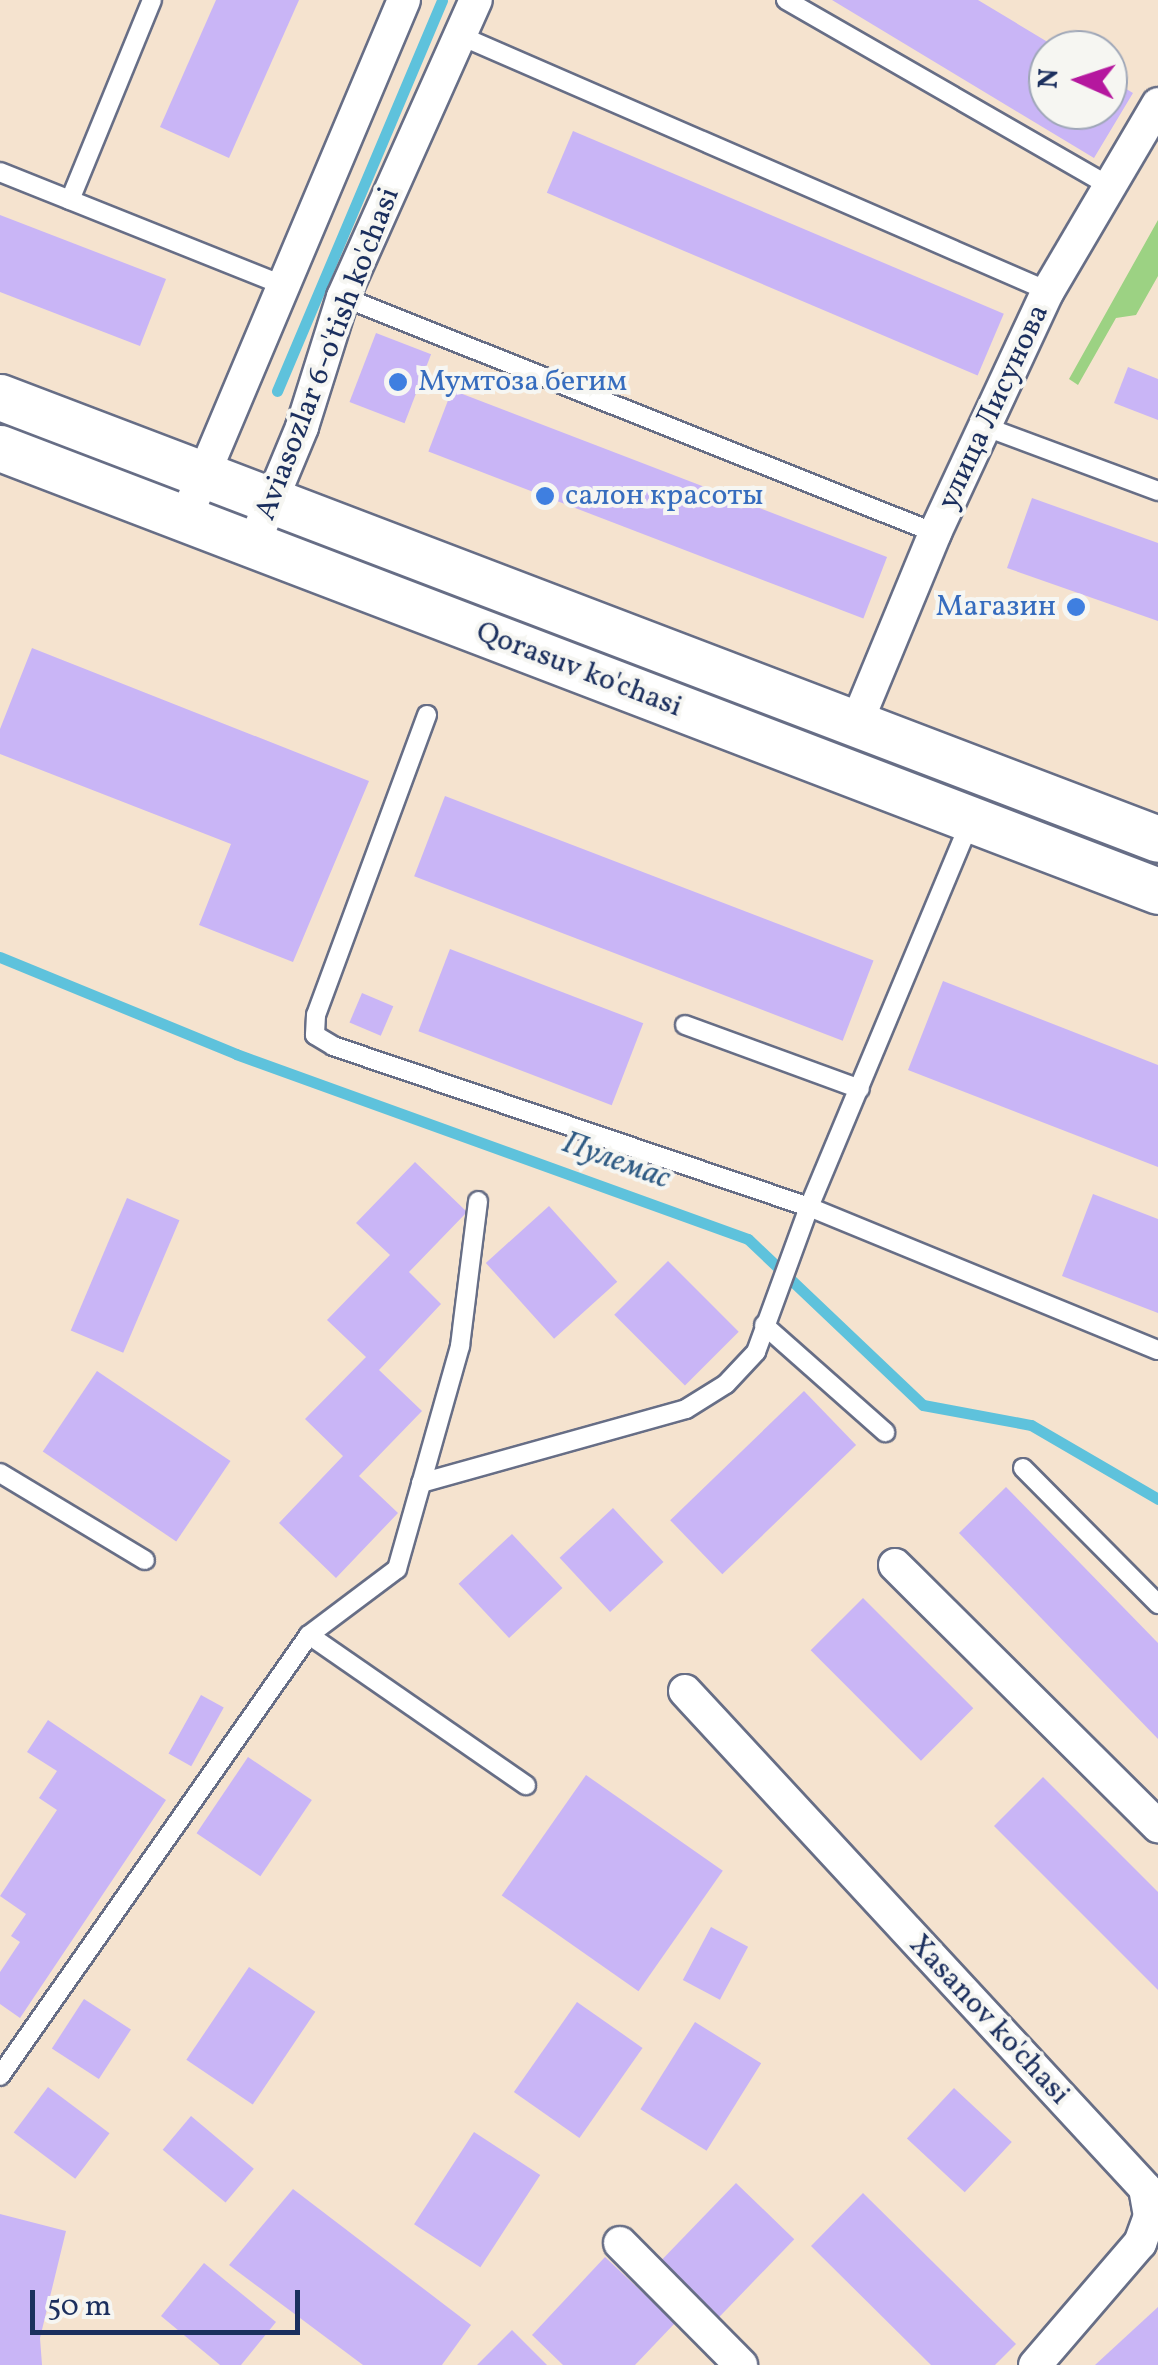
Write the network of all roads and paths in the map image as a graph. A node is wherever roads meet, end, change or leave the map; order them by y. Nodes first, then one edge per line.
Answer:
1 (152, 0) edge
2 (404, 0) edge
3 (476, 0) edge
4 (786, 0) edge
5 (461, 36) junction
6 (1158, 104) edge
7 (0, 172) edge
8 (1108, 185) junction
9 (70, 200) junction
10 (283, 285) junction
11 (1048, 291) junction
12 (343, 297) junction
13 (0, 397) edge
14 (986, 427) junction
15 (0, 448) edge
16 (203, 475) junction
17 (1158, 490) edge
18 (271, 500) junction
19 (185, 518) junction
20 (936, 532) junction
21 (253, 545) junction
22 (427, 715) dead end
23 (856, 724) junction
24 (972, 820) junction
25 (1158, 839) edge
26 (1158, 891) edge
27 (685, 1025) dead end
28 (860, 1088) junction
29 (478, 1201) dead end
30 (809, 1207) junction
31 (764, 1324) junction
32 (1158, 1350) edge
33 (885, 1432) dead end
34 (1023, 1468) dead end
35 (0, 1473) edge
36 (422, 1484) junction
37 (145, 1560) dead end
38 (894, 1565) dead end
39 (1158, 1604) edge
40 (308, 1636) junction
41 (685, 1691) dead end
42 (526, 1785) dead end
43 (1156, 1820) edge
44 (0, 2076) edge
45 (620, 2243) dead end
46 (741, 2365) edge
47 (1036, 2365) edge

1 - 9 lane
2 - 10 street, Aviasozlar 6-o'tish ko'chasi
3 - 5 street, Aviasozlar 6-o'tish ko'chasi
4 - 8 lane
5 - 11 lane
5 - 12 street, Aviasozlar 6-o'tish ko'chasi
6 - 8 street, улица Лисунова
7 - 9 lane
8 - 11 street, улица Лисунова
9 - 10 lane
10 - 16 street, Aviasozlar 6-o'tish ko'chasi
11 - 14 street, улица Лисунова
12 - 18 street, Aviasozlar 6-o'tish ko'chasi
12 - 20 lane
13 - 16 main road, Qorasuv ko'chasi
14 - 17 lane
14 - 20 street, улица Лисунова
15 - 19 main road, Qorasuv ko'chasi
16 - 18 main road, Qorasuv ko'chasi
16 - 19 street, Aviasozlar 6-o'tish ko'chasi
18 - 21 street, Aviasozlar 6-o'tish ko'chasi
18 - 23 main road, Qorasuv ko'chasi
19 - 21 main road, Qorasuv ko'chasi
20 - 23 street, улица Лисунова
21 - 24 main road, Qorasuv ko'chasi
22 - 30 lane
23 - 25 main road, Qorasuv ko'chasi
24 - 26 main road, Qorasuv ko'chasi
24 - 28 lane
27 - 28 lane
28 - 30 lane
29 - 36 lane
30 - 31 lane
30 - 32 lane
31 - 33 lane
31 - 36 lane
34 - 39 lane
35 - 37 lane
36 - 40 lane
38 - 43 street
40 - 42 lane
40 - 44 lane
41 - 47 street, Xasanov ko'chasi
45 - 46 street

